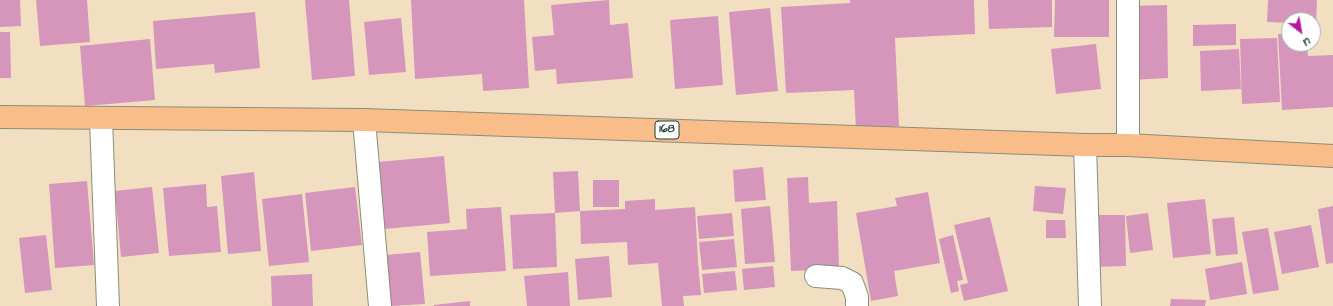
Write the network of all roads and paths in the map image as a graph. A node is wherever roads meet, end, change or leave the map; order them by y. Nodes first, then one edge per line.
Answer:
1 (1128, 0) edge
2 (0, 117) edge
3 (101, 119) junction
4 (364, 120) junction
5 (1085, 145) junction
6 (1128, 145) junction
7 (1333, 156) edge
8 (816, 276) dead end
9 (108, 306) edge
10 (380, 306) edge
11 (857, 306) edge
12 (1090, 306) edge

1 - 6 street
2 - 3 main road, 168
3 - 4 main road, 168
3 - 9 street
4 - 5 main road, 168
4 - 10 street
5 - 6 main road, 168
5 - 12 street
6 - 7 main road, 168
8 - 11 street

